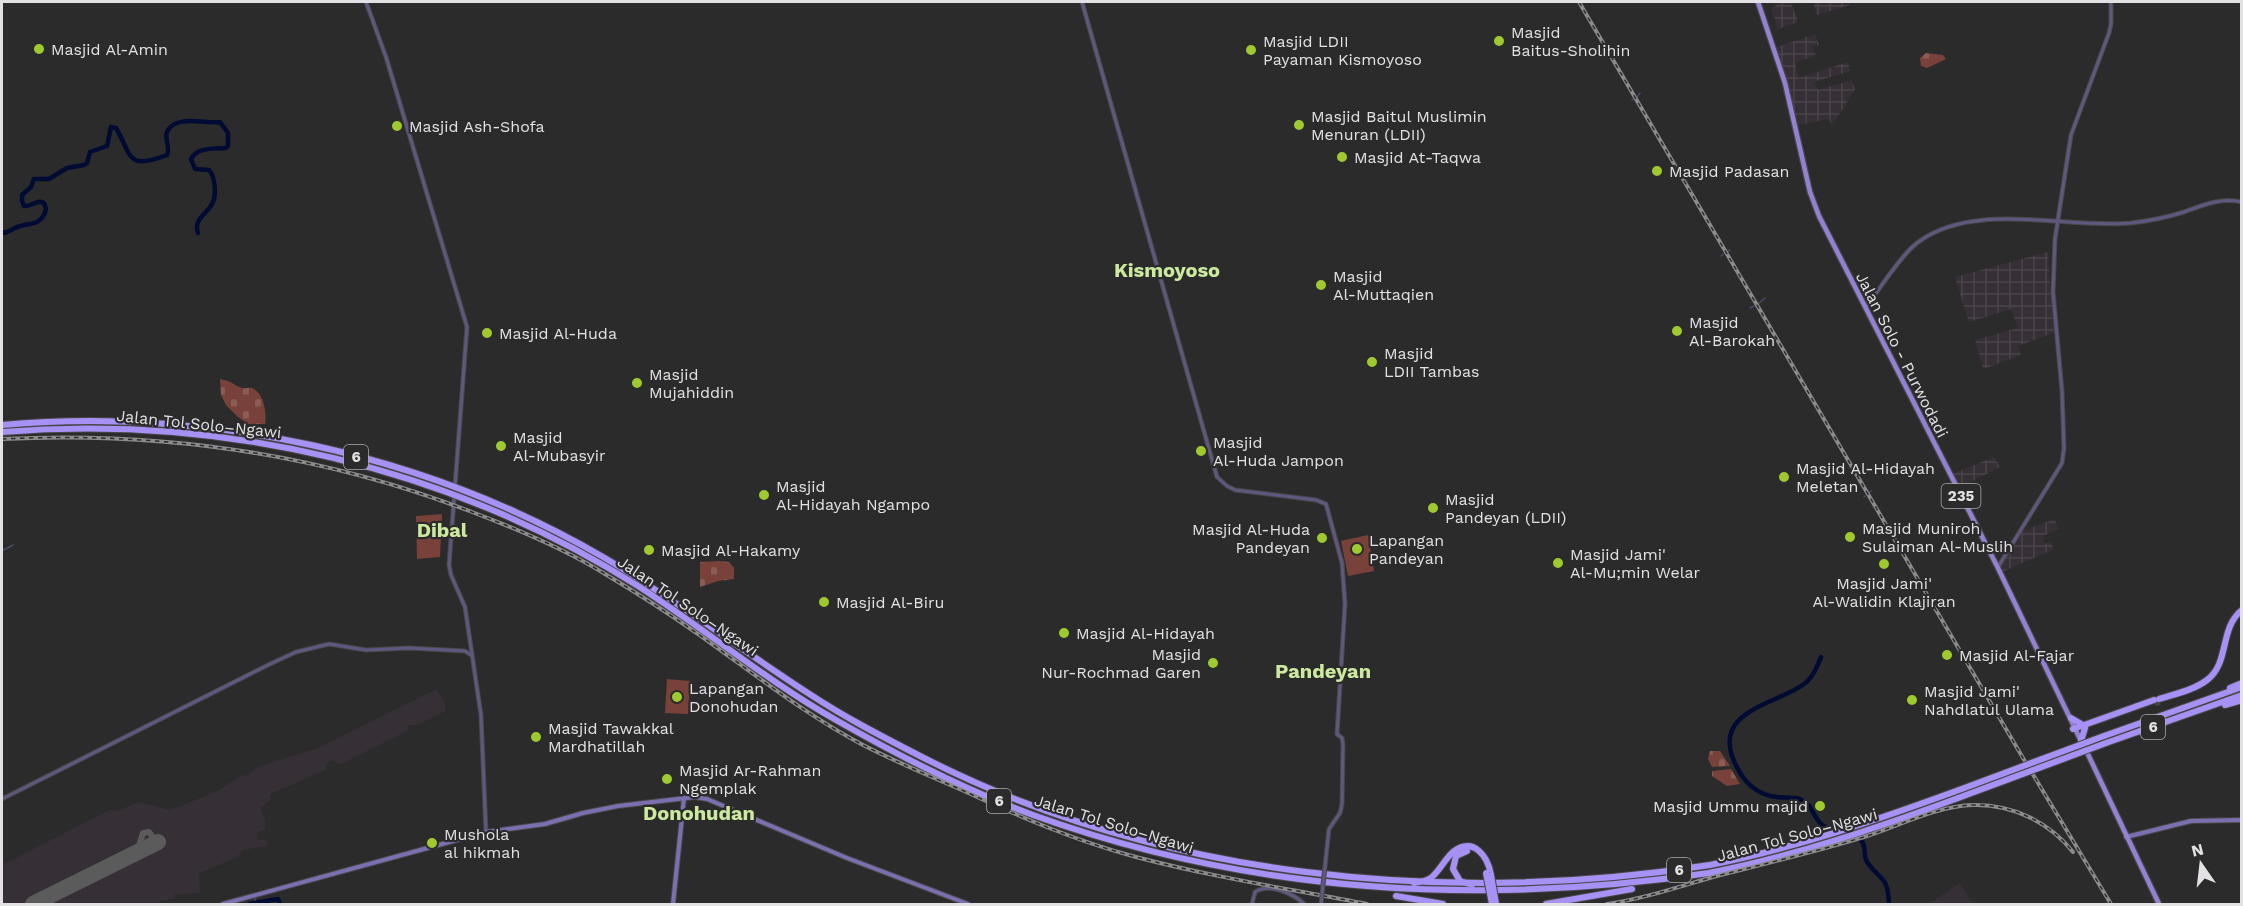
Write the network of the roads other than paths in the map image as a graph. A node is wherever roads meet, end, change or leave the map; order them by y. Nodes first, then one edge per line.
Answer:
1 (366, 2) edge
2 (1082, 2) edge
3 (1758, 2) edge
4 (2111, 2) edge
5 (2241, 202) edge
6 (2057, 222) junction
7 (1866, 308) junction
8 (2, 425) edge
9 (2, 432) edge
10 (455, 486) dead end
11 (454, 500) dead end
12 (1998, 568) junction
13 (678, 609) junction
14 (2241, 612) edge
15 (685, 613) junction
16 (470, 646) junction
17 (465, 651) junction
18 (471, 655) junction
19 (2241, 683) edge
20 (2241, 687) edge
21 (2241, 695) edge
22 (2241, 700) edge
23 (2194, 705) junction
24 (2201, 710) junction
25 (2069, 716) junction
26 (2085, 727) junction
27 (2075, 731) junction
28 (2105, 740) junction
29 (2081, 741) junction
30 (2090, 761) junction
31 (684, 798) junction
32 (2, 799) edge
33 (2241, 820) edge
34 (486, 832) junction
35 (2126, 837) junction
36 (1489, 874) junction
37 (1339, 880) junction
38 (1665, 881) junction
39 (1536, 886) junction
40 (1354, 890) junction
41 (224, 904) edge
42 (673, 904) edge
43 (968, 904) edge
44 (1252, 904) edge
45 (1304, 904) edge
46 (1322, 904) edge
47 (1443, 904) edge
48 (1494, 904) edge
49 (1546, 904) edge
50 (2160, 904) edge

1 - 10 street
2 - 46 street, bridge
3 - 7 main road, Jalan Solo - Purwodadi / 235
4 - 6 street
5 - 6 street
6 - 7 street
6 - 12 street
7 - 12 main road, Jalan Solo - Purwodadi / 235
8 - 13 highway, Jalan Tol Solo–Ngawi / 6
9 - 13 highway, Jalan Tol Solo–Ngawi / 6
11 - 16 street
12 - 25 main road, Jalan Solo - Purwodadi / 235
13 - 15 highway, Jalan Tol Solo–Ngawi / 6
14 - 26 highway
15 - 37 highway, Jalan Tol Solo–Ngawi / 6
15 - 40 highway, Jalan Tol Solo–Ngawi / 6
16 - 17 street
16 - 18 street
17 - 18 street
17 - 32 street
18 - 34 street
19 - 23 highway
20 - 23 highway, Jalan Tol Solo–Ngawi / 6
21 - 24 highway, Jalan Tol Solo–Ngawi / 6
22 - 24 highway
23 - 28 highway, Jalan Tol Solo–Ngawi / 6
24 - 28 highway, Jalan Tol Solo–Ngawi / 6
25 - 26 highway
25 - 27 main road, Jalan Solo - Purwodadi / 235
26 - 27 highway
26 - 29 highway
27 - 29 main road, Jalan Solo - Purwodadi / 235
27 - 30 main road, Jalan Solo - Purwodadi / 235
28 - 38 highway, Jalan Tol Solo–Ngawi / 6, bridge
28 - 39 highway, Jalan Tol Solo–Ngawi / 6, bridge
29 - 30 main road, Jalan Solo - Purwodadi / 235
30 - 35 main road, Jalan Solo - Purwodadi / 235
31 - 34 main road
31 - 42 main road
31 - 43 main road
33 - 35 main road
34 - 41 main road
35 - 50 main road, Jalan Solo - Purwodadi / 235
36 - 37 highway
36 - 39 highway
36 - 48 highway, bridge
37 - 39 highway, Jalan Tol Solo–Ngawi / 6
38 - 40 highway, Jalan Tol Solo–Ngawi / 6
38 - 49 highway
40 - 47 highway
44 - 45 street

